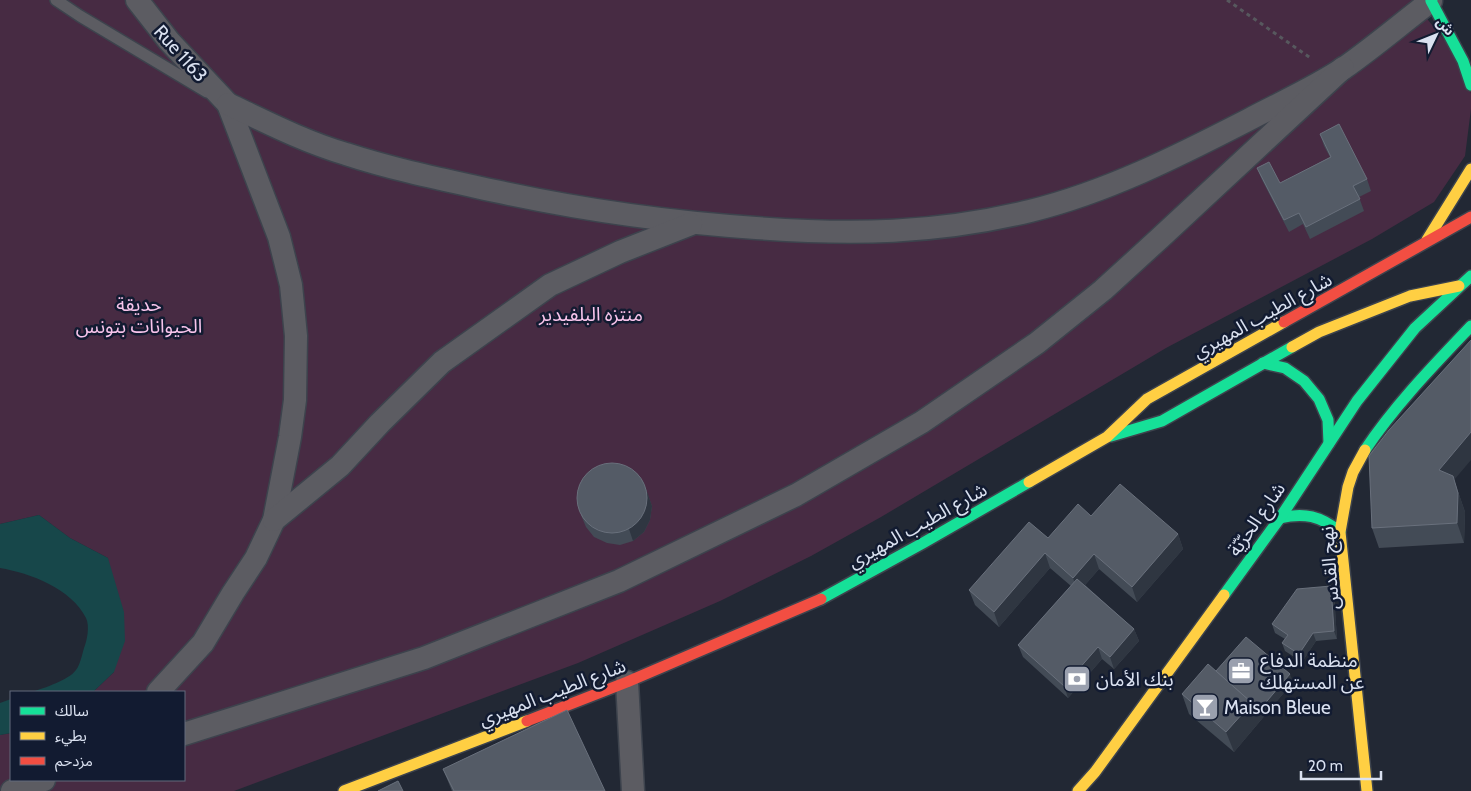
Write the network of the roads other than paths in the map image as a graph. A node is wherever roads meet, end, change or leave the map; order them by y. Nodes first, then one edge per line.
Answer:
1 (56, 0) edge
2 (137, 0) edge
3 (1432, 1) edge
4 (1467, 64) edge
5 (1343, 68) junction
6 (1471, 85) edge
7 (228, 104) junction
8 (1471, 169) edge
9 (1471, 217) edge
10 (692, 224) junction
11 (1424, 244) junction
12 (1471, 276) edge
13 (1458, 286) junction
14 (1471, 286) edge
15 (1471, 326) edge
16 (1263, 363) junction
17 (1107, 437) junction
18 (1329, 443) junction
19 (1280, 518) junction
20 (274, 520) junction
21 (1340, 532) junction
22 (627, 682) junction
23 (159, 691) edge
24 (185, 734) edge
25 (41, 781) edge
26 (12, 791) edge
27 (344, 791) edge
28 (633, 791) edge
29 (1078, 791) edge
30 (1367, 791) edge

1 - 7 lane
2 - 7 street, Rue 1163
3 - 4 main road
3 - 5 street
4 - 6 main road
5 - 10 street
5 - 24 street
7 - 10 street
7 - 20 street
8 - 11 main road
9 - 11 main road, شارع الطيب المهيري
10 - 20 street
11 - 17 main road, شارع الطيب المهيري
12 - 13 main road, شارع الحرّيّة
13 - 14 main road
13 - 16 main road
13 - 18 main road, شارع الحرّيّة
15 - 21 main road, نهج القدس
16 - 17 main road
16 - 18 main road
17 - 22 main road, شارع الطيب المهيري
18 - 19 main road, شارع الحرّيّة
19 - 21 main road
19 - 29 main road, شارع الحرّيّة
20 - 23 street
21 - 30 main road, نهج القدس
22 - 27 main road, شارع الطيب المهيري
22 - 28 street
25 - 26 street

